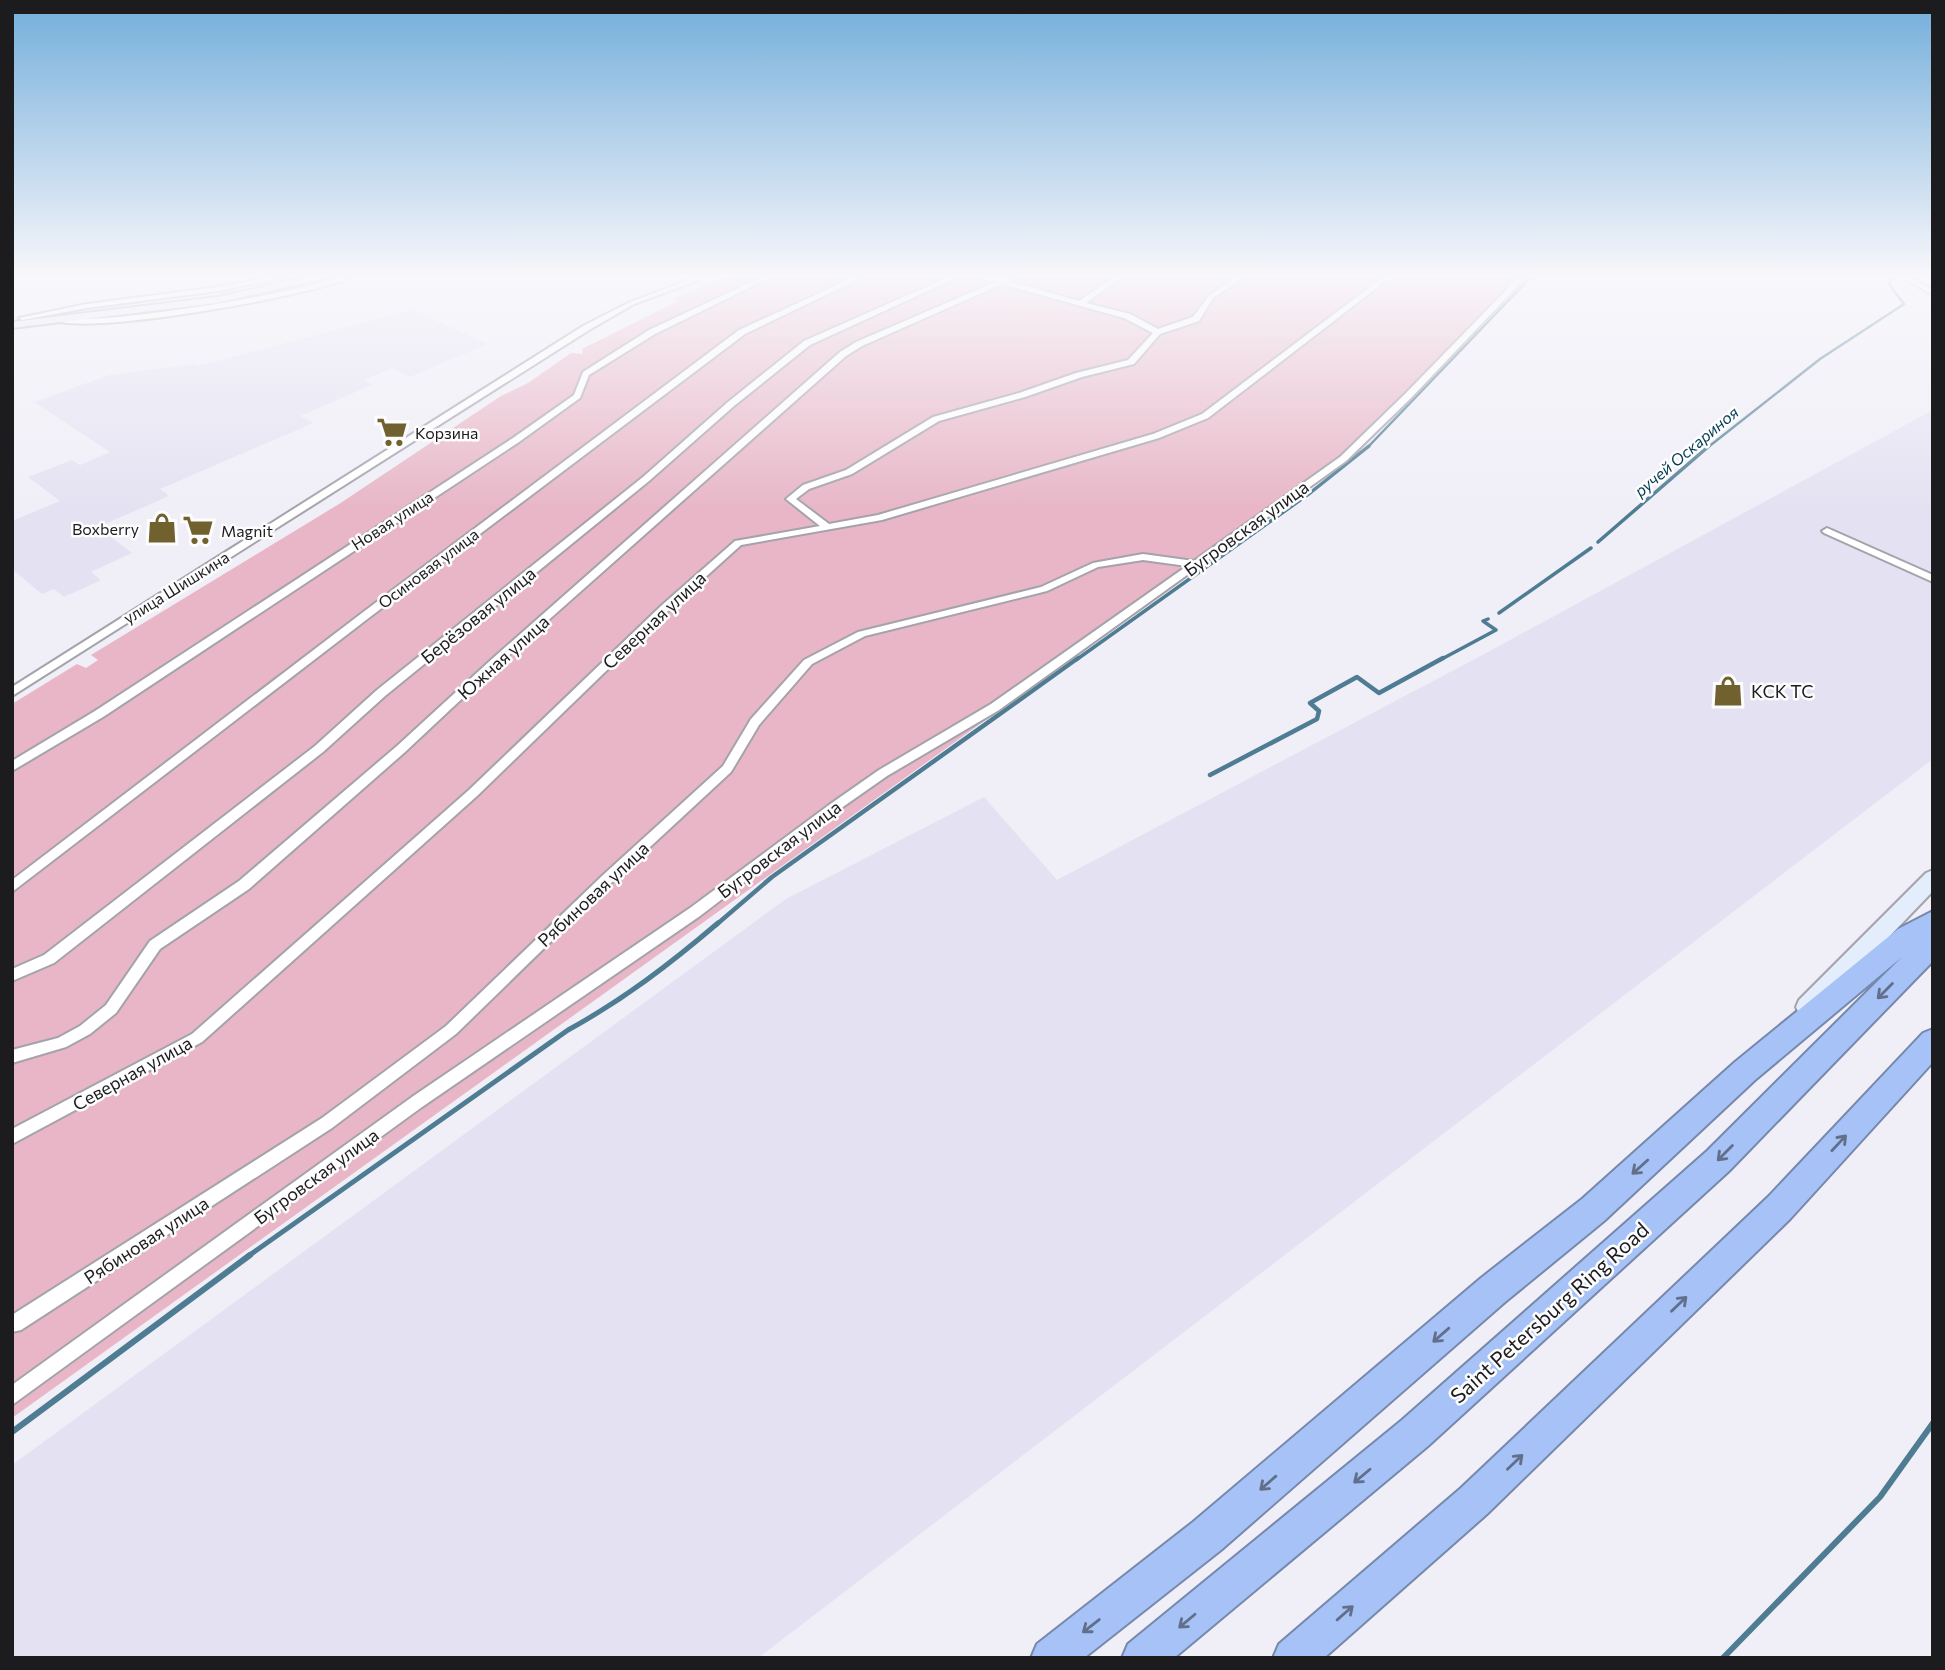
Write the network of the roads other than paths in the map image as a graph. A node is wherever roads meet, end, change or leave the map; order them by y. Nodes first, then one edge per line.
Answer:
1 (544, 355) edge
2 (616, 355) edge
3 (712, 355) edge
4 (792, 355) edge
5 (842, 355) edge
6 (1137, 355) edge
7 (1285, 355) edge
8 (1448, 355) edge
9 (826, 526) junction
10 (1827, 531) dead end
11 (1197, 564) junction
12 (1933, 579) edge
13 (12, 692) edge
14 (12, 767) edge
15 (1933, 878) edge
16 (12, 887) edge
17 (1933, 921) edge
18 (1933, 943) edge
19 (12, 975) edge
20 (1933, 1042) edge
21 (12, 1057) edge
22 (1745, 1071) junction
23 (12, 1137) edge
24 (12, 1323) edge
25 (12, 1396) edge
26 (1051, 1658) edge
27 (1142, 1658) edge
28 (1293, 1658) edge

1 - 13 street, улица Шишкина
2 - 14 street, Новая улица
3 - 16 street, Осиновая улица
4 - 19 street, Берёзовая улица
5 - 21 street, Южная улица
6 - 9 street
7 - 9 street, Северная улица
8 - 11 street, Бугровская улица
9 - 23 street, Северная улица
10 - 12 street
11 - 24 street, Рябиновая улица
11 - 25 street, Бугровская улица
15 - 22 street
17 - 22 highway
18 -> 27 highway, Saint Petersburg Ring Road
28 -> 20 highway
22 -> 26 highway

